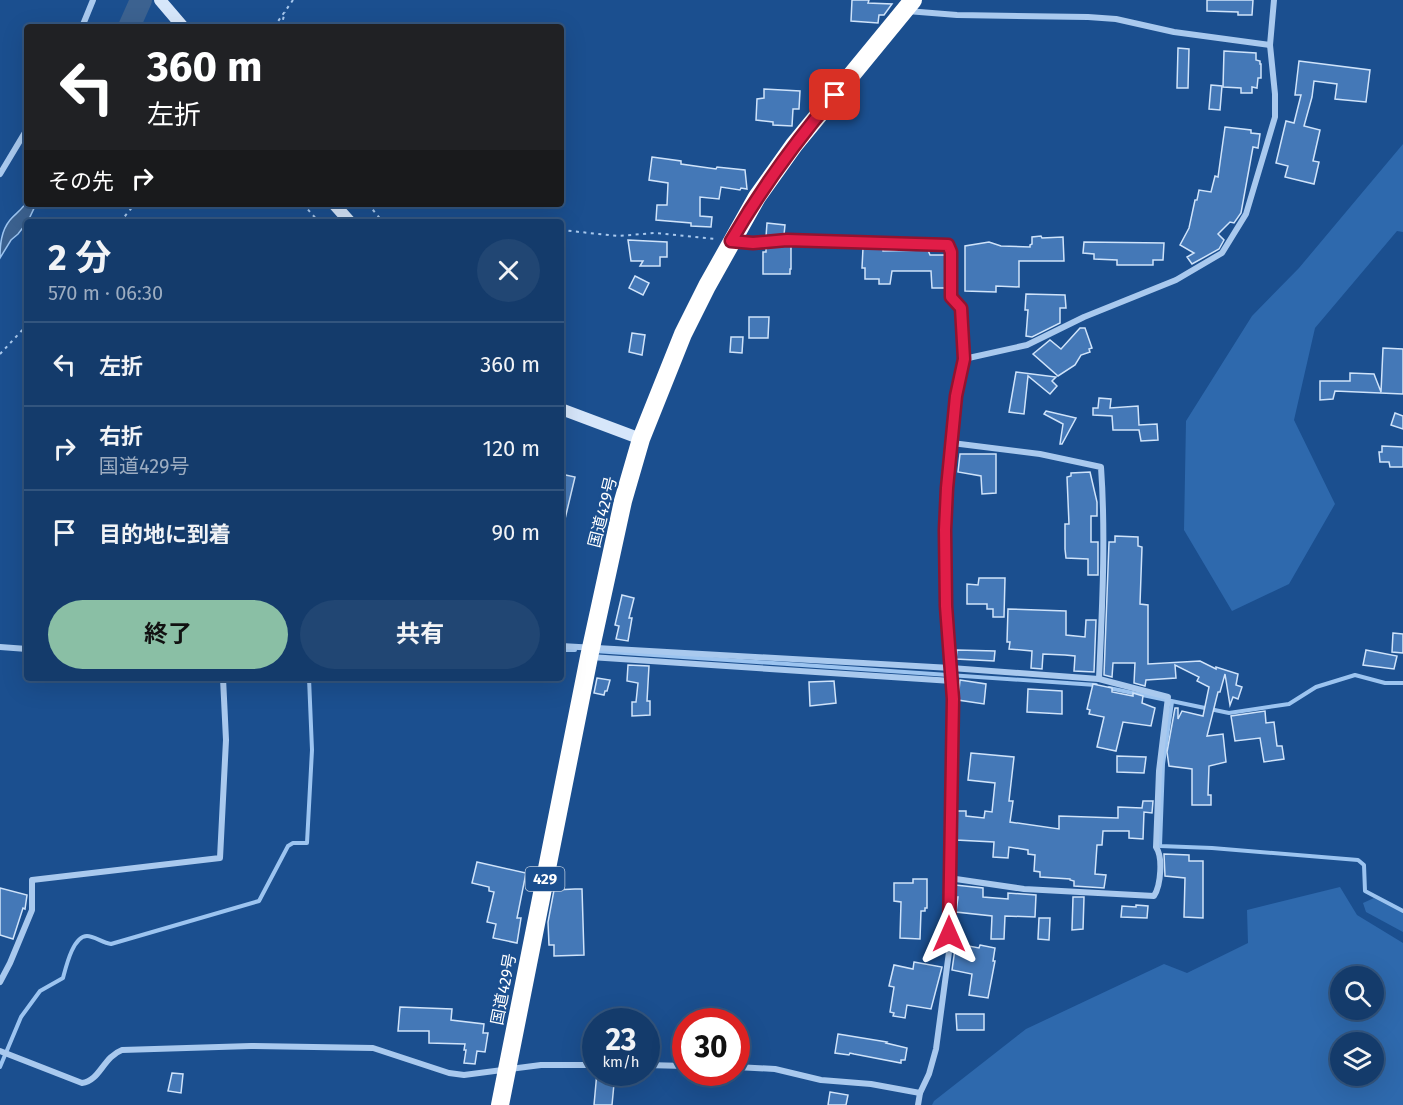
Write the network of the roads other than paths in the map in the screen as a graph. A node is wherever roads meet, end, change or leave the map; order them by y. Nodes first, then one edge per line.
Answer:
1 (93, 0) edge
2 (160, 0) edge
3 (1274, 0) edge
4 (908, 5) edge
5 (83, 24) edge
6 (180, 24) edge
7 (1270, 45) junction
8 (24, 134) edge
9 (0, 174) edge
10 (337, 207) edge
11 (347, 219) edge
12 (731, 241) junction
13 (964, 359) junction
14 (564, 410) edge
15 (641, 439) junction
16 (952, 443) junction
17 (564, 647) edge
18 (0, 648) edge
19 (24, 649) edge
20 (590, 651) junction
21 (951, 675) junction
22 (1099, 679) junction
23 (223, 681) edge
24 (949, 878) junction
25 (0, 982) edge
26 (2, 1052) edge
27 (582, 1065) edge
28 (750, 1068) edge
29 (507, 1069) junction
30 (920, 1093) junction
31 (500, 1105) edge
32 (918, 1105) edge

1 - 5 street
2 - 6 main road
3 - 7 street
4 - 7 street
4 - 12 highway, 国道429号 / 429
7 - 13 street
8 - 9 street
10 - 11 main road
12 - 13 street
12 - 15 highway, 国道429号 / 429
13 - 16 street
14 - 15 main road
15 - 20 highway, 国道429号 / 429
16 - 21 street
16 - 22 street
17 - 20 street
18 - 19 street
20 - 21 street
20 - 21 street
20 - 29 highway, 国道429号 / 429
21 - 22 street
21 - 24 street
22 - 24 street
23 - 25 street
24 - 30 street
26 - 29 street
27 - 29 street
28 - 30 street
29 - 31 highway, 国道429号 / 429
30 - 32 street

